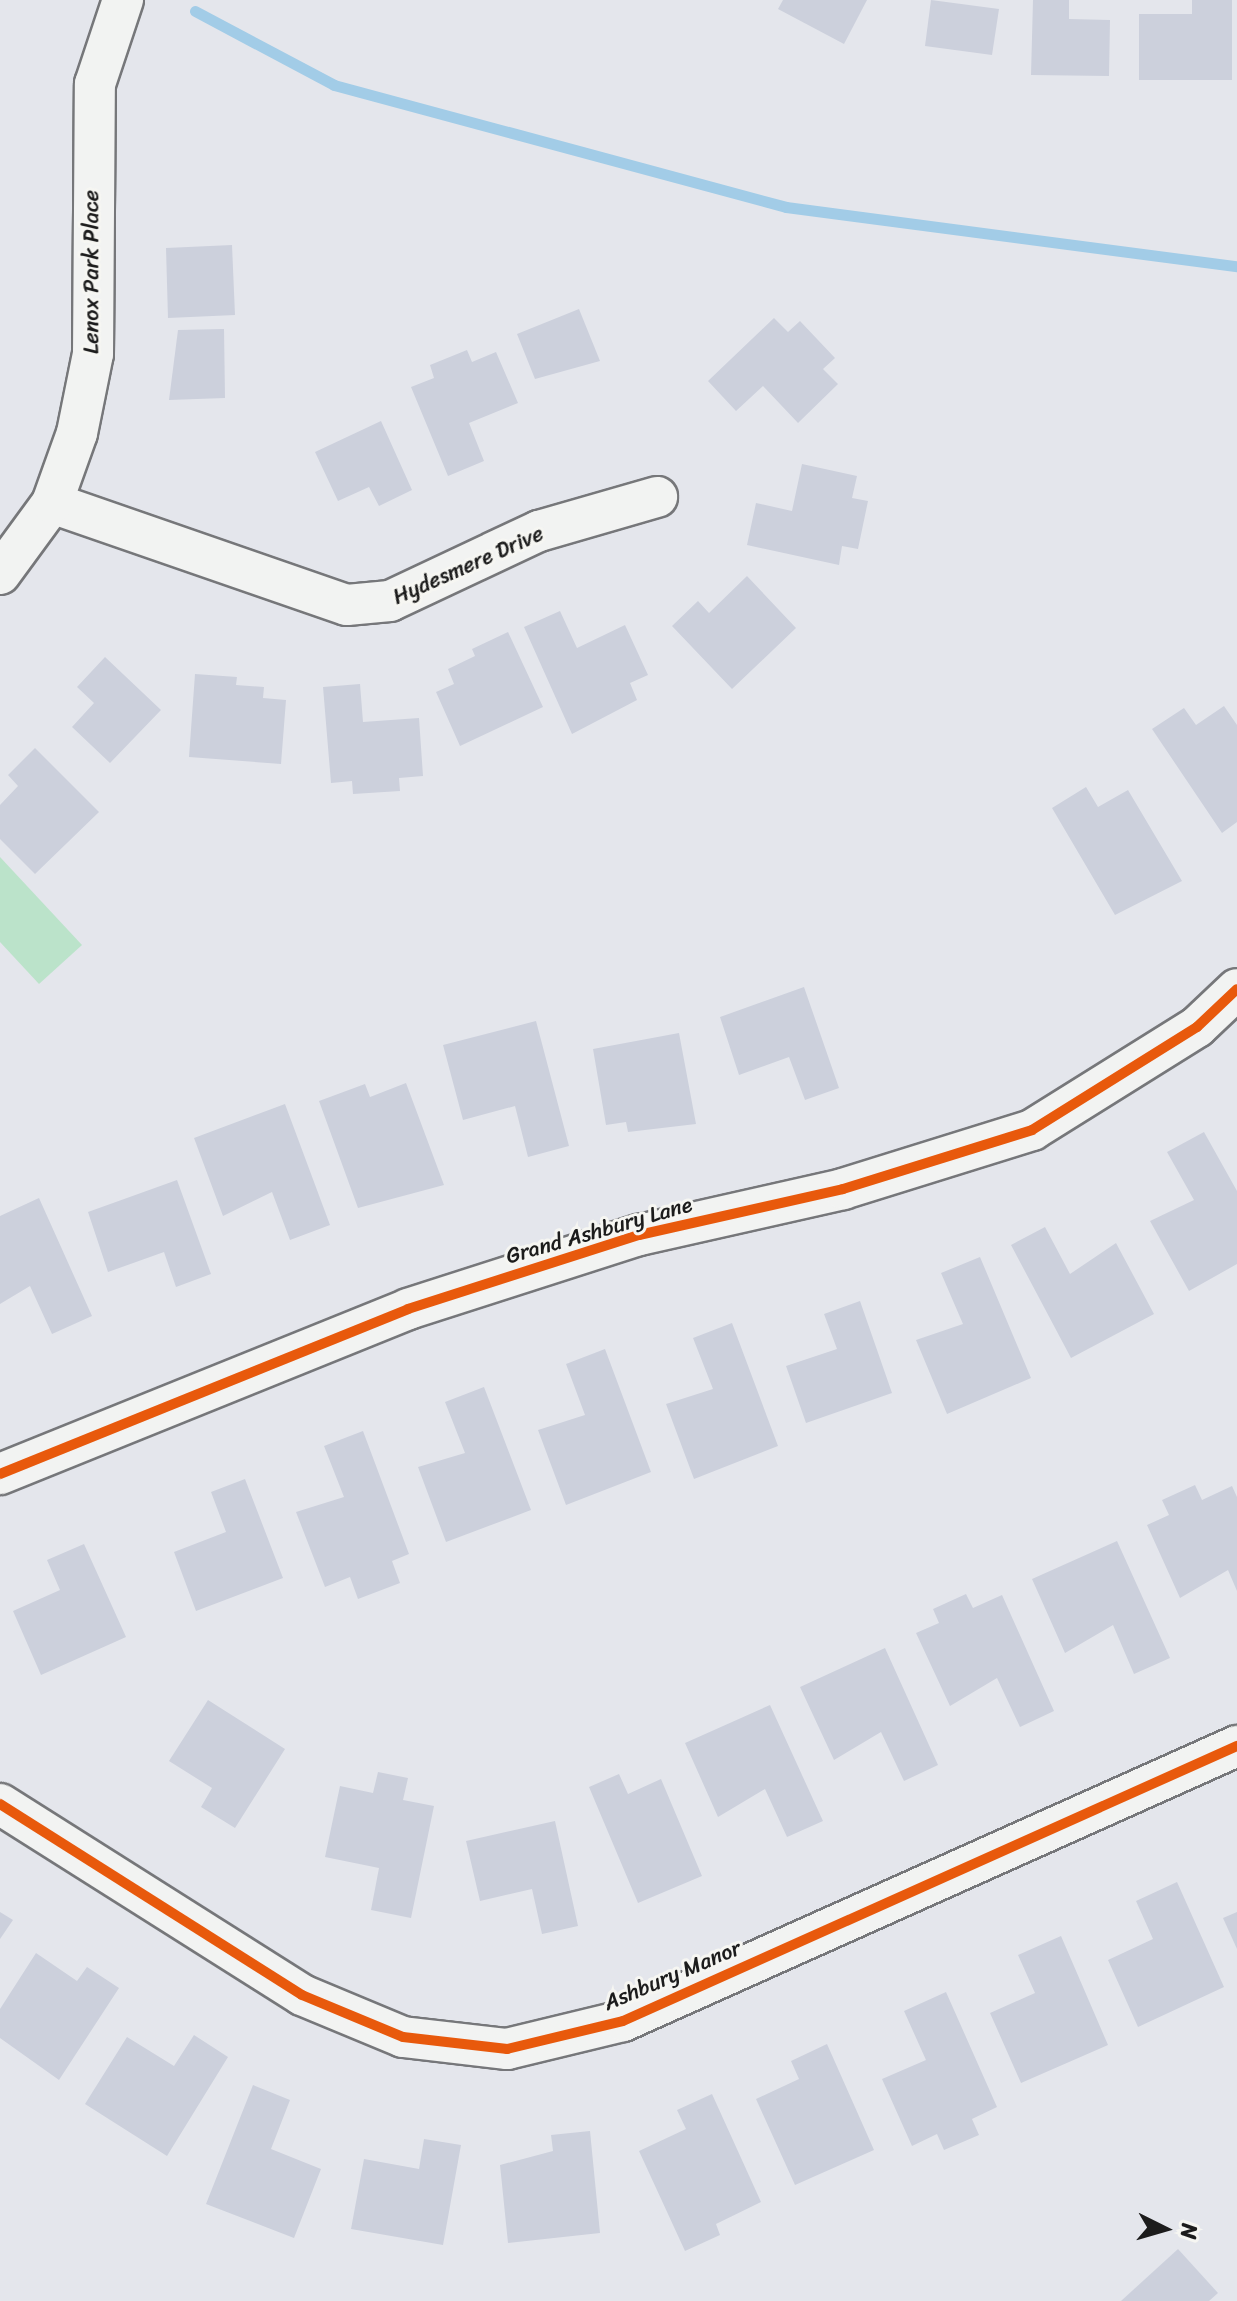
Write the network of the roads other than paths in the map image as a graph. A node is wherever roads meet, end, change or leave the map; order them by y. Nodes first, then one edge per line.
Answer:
1 (123, 0) edge
2 (657, 497) dead end
3 (52, 503) junction
4 (0, 574) edge
5 (1237, 989) edge
6 (0, 1474) edge
7 (1237, 1746) edge
8 (0, 1804) edge

1 - 3 street, Lenox Park Place
2 - 3 street, Hydesmere Drive
3 - 4 street, Lenox Park Place
5 - 6 street, Grand Ashbury Lane
7 - 8 street, Ashbury Manor

